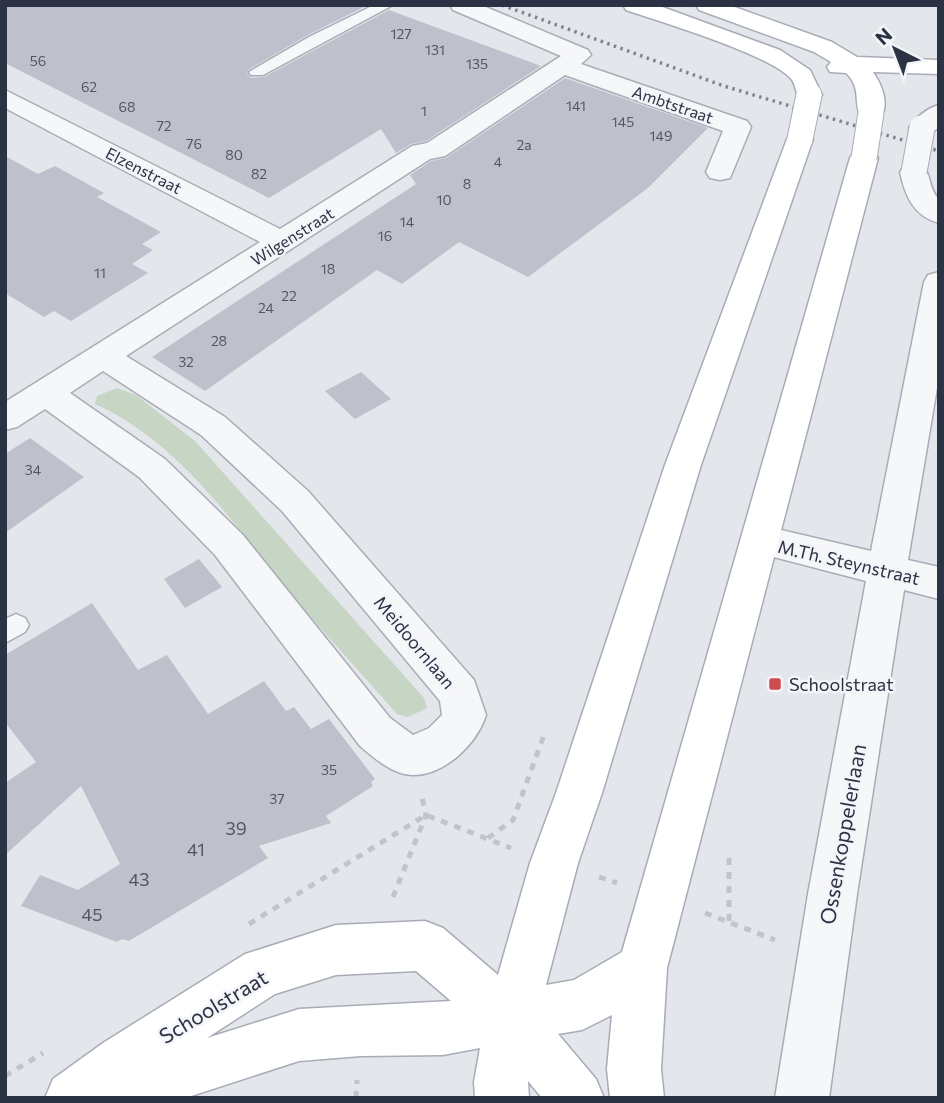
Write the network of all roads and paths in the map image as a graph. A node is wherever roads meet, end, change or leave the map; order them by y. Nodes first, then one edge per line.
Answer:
1 (386, 5) edge
2 (461, 5) edge
3 (634, 5) edge
4 (706, 5) edge
5 (570, 60) junction
6 (850, 64) junction
7 (939, 67) edge
8 (257, 72) dead end
9 (806, 86) junction
10 (925, 91) edge
11 (5, 98) edge
12 (872, 100) junction
13 (930, 121) edge
14 (720, 172) dead end
15 (939, 214) edge
16 (283, 242) junction
17 (939, 282) edge
18 (101, 355) junction
19 (45, 392) junction
20 (5, 418) edge
21 (760, 540) junction
22 (887, 571) junction
23 (939, 583) edge
24 (544, 735) dead end
25 (487, 839) dead end
26 (729, 858) dead end
27 (729, 922) dead end
28 (642, 968) junction
29 (510, 1019) junction
30 (72, 1098) edge
31 (111, 1098) edge
32 (502, 1098) edge
33 (577, 1098) edge
34 (637, 1098) edge
35 (802, 1098) edge

1 - 8 lane
2 - 5 street, Ambtstraat
3 - 9 main road
4 - 6 main road
5 - 14 street, Ambtstraat
5 - 16 street, Wilgenstraat
6 - 7 main road
6 - 9 main road
6 - 12 main road
9 - 12 main road
9 - 29 main road, bridge
10 - 12 main road
11 - 16 street, Elzenstraat
12 - 21 main road, bridge
13 - 15 street, bridge
16 - 18 street, Wilgenstraat
17 - 22 street
18 - 19 street, Wilgenstraat
18 - 19 street, Meidoornlaan
19 - 20 street, Wilgenstraat
21 - 22 street, M.Th. Steynstraat
21 - 28 main road
22 - 23 street, M.Th. Steynstraat
22 - 35 street, Ossenkoppelerlaan
24 - 25 path
26 - 27 path
28 - 29 main road
28 - 34 main road
29 - 30 main road, Schoolstraat
29 - 31 main road
29 - 32 main road
29 - 33 main road, Schoolstraat

